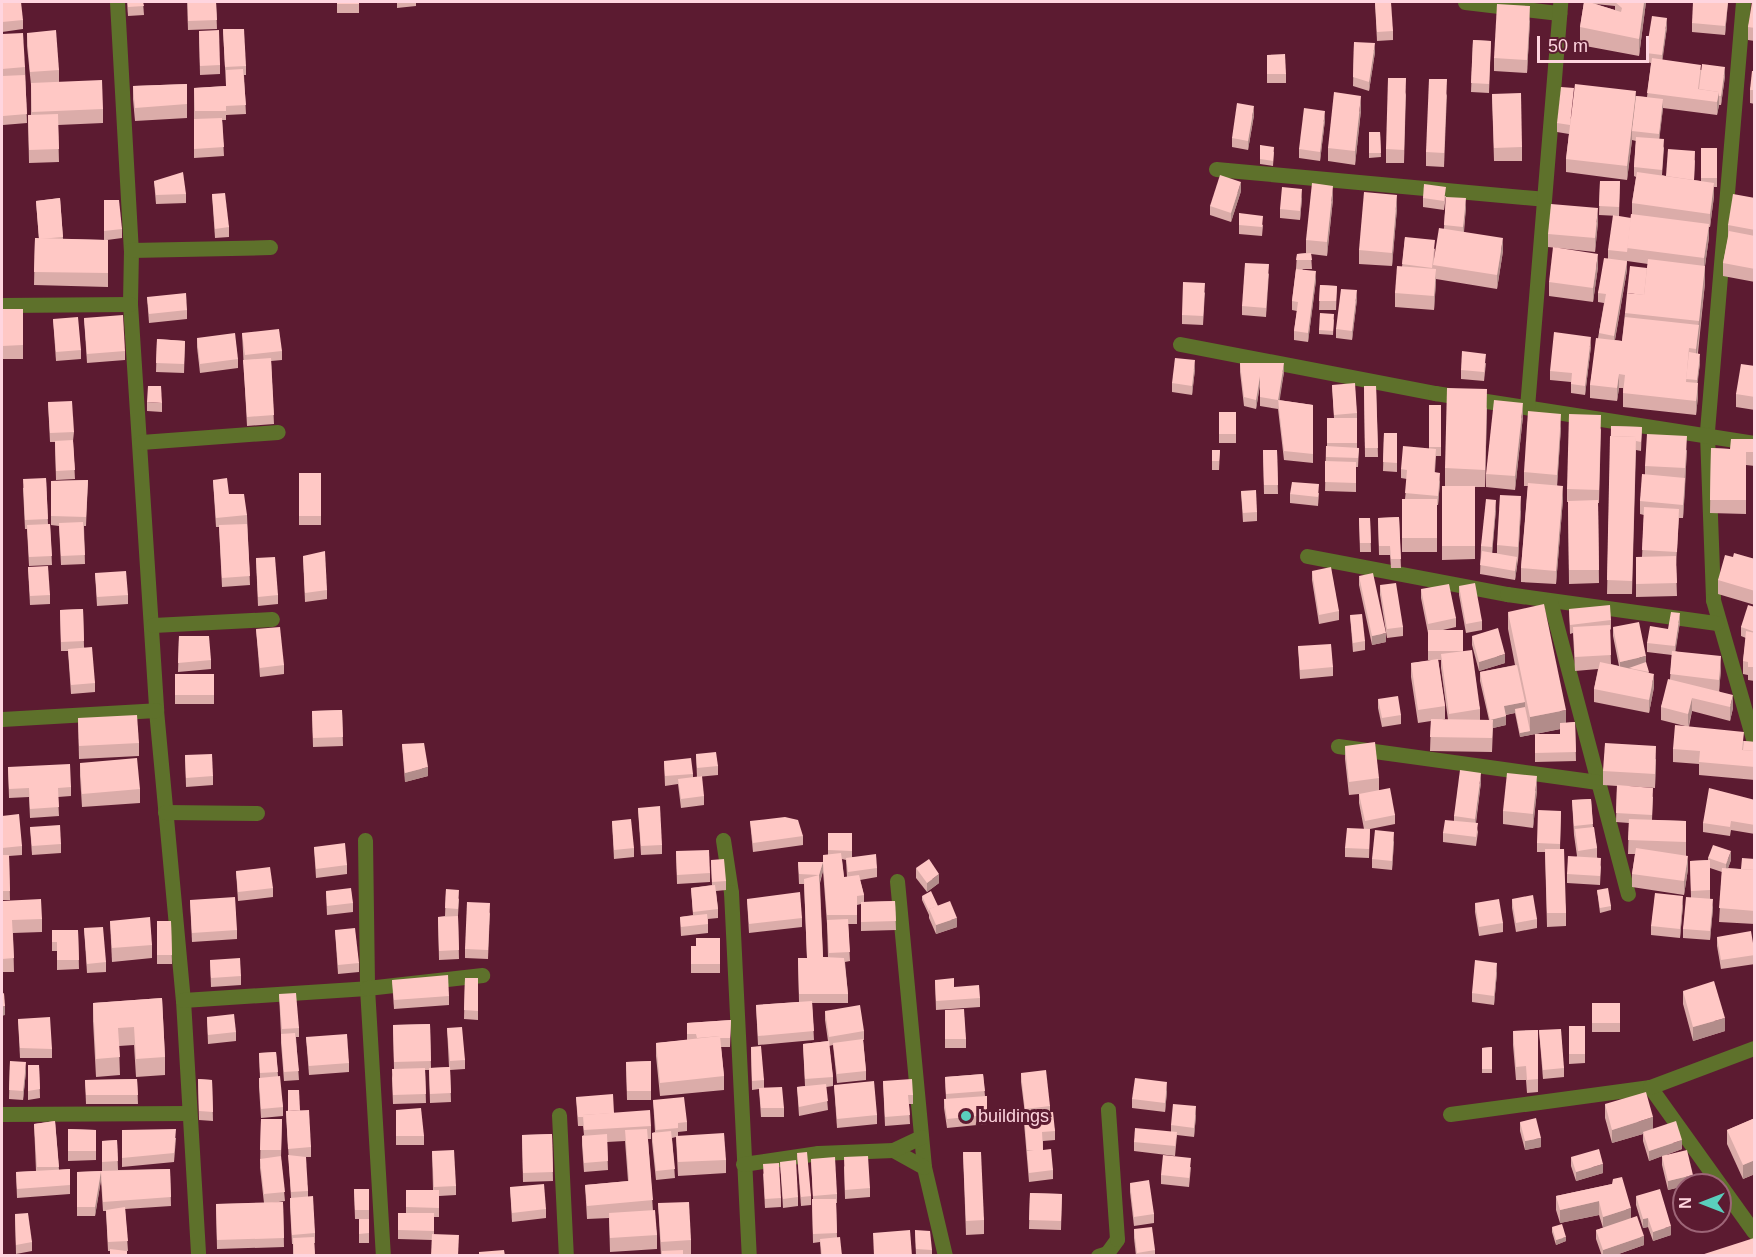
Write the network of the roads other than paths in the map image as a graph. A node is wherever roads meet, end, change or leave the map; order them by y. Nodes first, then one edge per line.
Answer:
1 (117, 2) edge
2 (1465, 2) edge
3 (1743, 2) edge
4 (1559, 7) edge
5 (1216, 169) dead end
6 (1544, 199) junction
7 (270, 248) dead end
8 (131, 250) junction
9 (130, 304) junction
10 (2, 305) edge
11 (1180, 344) dead end
12 (1527, 407) junction
13 (278, 432) dead end
14 (1707, 434) junction
15 (141, 442) junction
16 (1755, 443) edge
17 (1307, 556) dead end
18 (1550, 600) junction
19 (272, 619) dead end
20 (1718, 623) junction
21 (153, 625) junction
22 (156, 710) junction
23 (2, 718) edge
24 (1755, 742) edge
25 (1338, 746) dead end
26 (1599, 782) junction
27 (165, 812) junction
28 (257, 813) dead end
29 (365, 840) dead end
30 (723, 840) dead end
31 (897, 881) dead end
32 (1628, 894) dead end
33 (482, 975) dead end
34 (367, 988) junction
35 (183, 1000) junction
36 (1755, 1047) edge
37 (1650, 1087) junction
38 (1108, 1109) dead end
39 (188, 1113) junction
40 (2, 1114) edge
41 (1450, 1114) dead end
42 (559, 1115) dead end
43 (921, 1137) junction
44 (892, 1150) junction
45 (743, 1164) junction
46 (924, 1167) junction
47 (1755, 1232) edge
48 (198, 1256) edge
49 (383, 1256) edge
50 (566, 1256) edge
51 (749, 1256) edge
52 (945, 1256) edge
53 (1098, 1256) edge

1 - 8 street
2 - 4 street
3 - 14 street
4 - 6 street
5 - 6 street
6 - 12 street
7 - 8 street
8 - 9 street
9 - 10 street
9 - 15 street
11 - 12 street
12 - 14 street
13 - 15 street
14 - 16 street
14 - 20 street
15 - 21 street
17 - 18 street
18 - 20 street
18 - 26 street
19 - 21 street
20 - 24 street
21 - 22 street
22 - 23 street
22 - 27 street
25 - 26 street
26 - 32 street
27 - 28 street
27 - 35 street
29 - 34 street
30 - 45 street
31 - 43 street
33 - 34 street
34 - 35 street
34 - 49 street
35 - 39 street
36 - 37 street
37 - 41 street
37 - 47 street
38 - 53 street
39 - 40 street
39 - 48 street
42 - 50 street
43 - 44 street
43 - 46 street
44 - 45 street
44 - 46 street
45 - 51 street
46 - 52 street

